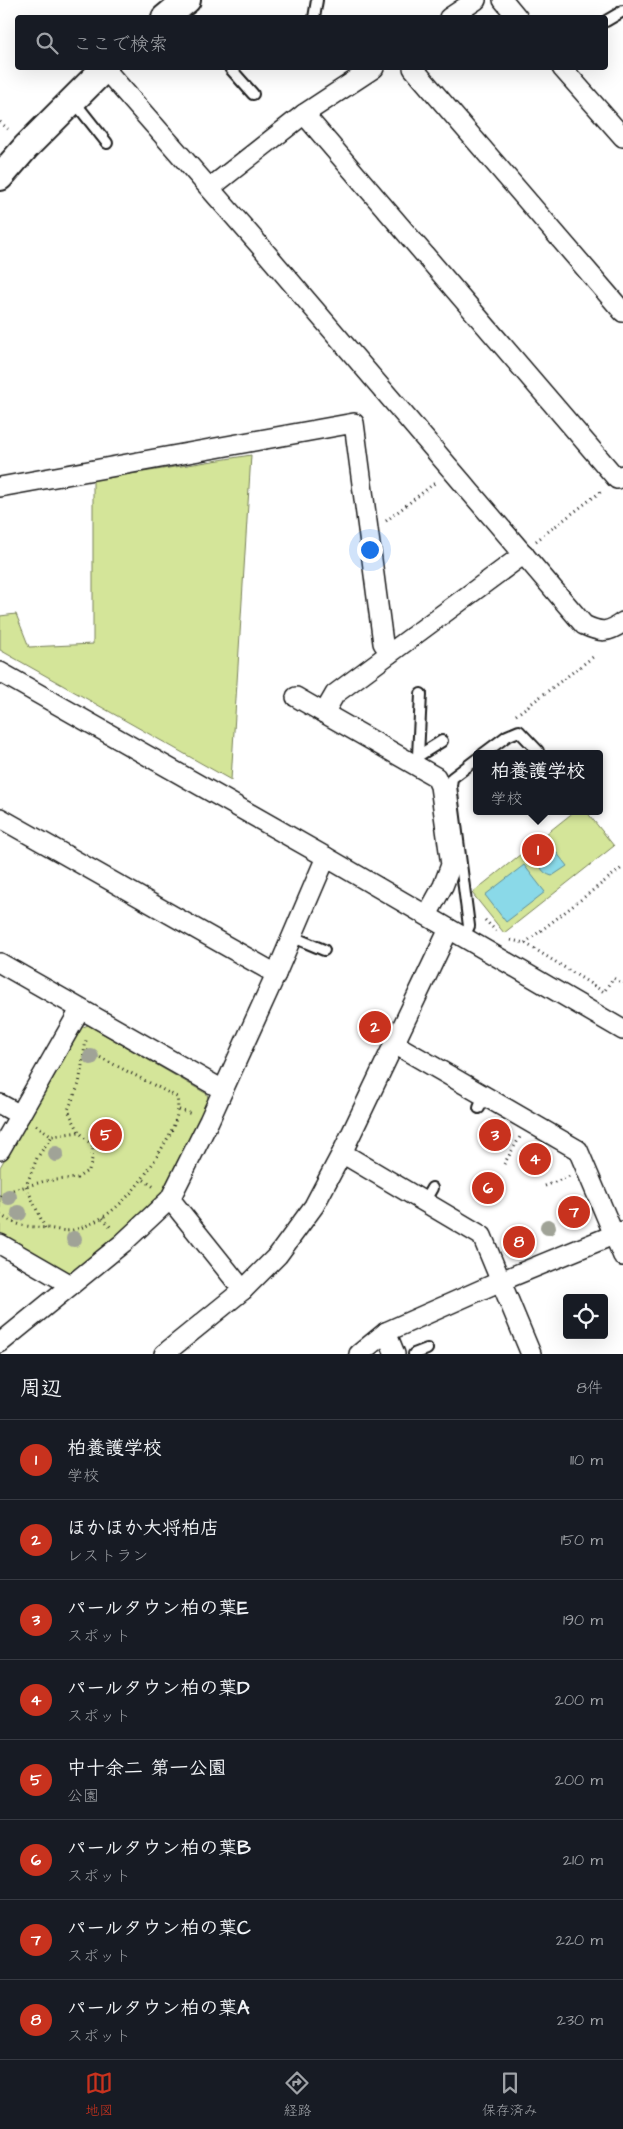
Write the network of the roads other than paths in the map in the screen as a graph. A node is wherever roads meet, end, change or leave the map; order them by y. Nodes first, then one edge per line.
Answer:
1 (317, 0) edge
2 (476, 0) edge
3 (503, 0) edge
4 (623, 10) edge
5 (314, 15) edge
6 (454, 15) edge
7 (516, 15) edge
8 (608, 19) edge
9 (102, 70) edge
10 (106, 70) edge
11 (232, 70) edge
12 (371, 70) edge
13 (415, 70) edge
14 (564, 70) edge
15 (253, 94) dead end
16 (72, 99) junction
17 (304, 114) junction
18 (623, 137) edge
19 (107, 143) dead end
20 (0, 177) edge
21 (210, 188) junction
22 (623, 312) edge
23 (620, 477) edge
24 (3, 489) edge
25 (524, 554) junction
26 (623, 622) edge
27 (390, 654) junction
28 (0, 672) edge
29 (421, 694) dead end
30 (296, 698) dead end
31 (324, 713) junction
32 (442, 741) dead end
33 (488, 750) edge
34 (537, 750) edge
35 (416, 760) junction
36 (473, 762) edge
37 (0, 818) edge
38 (326, 857) junction
39 (427, 916) junction
40 (457, 933) junction
41 (293, 937) junction
42 (324, 950) dead end
43 (0, 963) edge
44 (276, 974) junction
45 (80, 1010) junction
46 (623, 1030) edge
47 (394, 1043) junction
48 (223, 1090) junction
49 (0, 1104) edge
50 (20, 1115) junction
51 (0, 1150) edge
52 (342, 1153) junction
53 (170, 1199) junction
54 (618, 1232) edge
55 (0, 1244) edge
56 (623, 1256) edge
57 (501, 1281) junction
58 (70, 1285) junction
59 (243, 1290) junction
60 (386, 1332) junction
61 (0, 1343) edge
62 (427, 1349) dead end
63 (164, 1354) edge
64 (359, 1354) edge
65 (395, 1354) edge
66 (414, 1354) edge
67 (531, 1354) edge

1 - 5 lane
2 - 6 street
3 - 7 street
4 - 8 lane
9 - 16 street
10 - 21 street
11 - 15 lane
12 - 17 street
13 - 22 street
14 - 18 street
16 - 19 lane
16 - 20 street
17 - 21 street
17 - 23 street
21 - 25 street
24 - 27 street
25 - 26 street
25 - 27 street
27 - 31 street
28 - 38 street
29 - 35 lane
30 - 31 street
31 - 35 street
32 - 35 lane
33 - 34 lane
35 - 39 street
36 - 40 lane
37 - 44 street
38 - 39 street
38 - 41 street
39 - 40 street
40 - 46 street
40 - 47 street
41 - 42 lane
41 - 44 street
43 - 45 street
44 - 48 street
45 - 48 street
45 - 50 street
47 - 52 street
47 - 54 street
48 - 53 street
49 - 50 street
50 - 51 street
52 - 57 street
52 - 59 street
53 - 58 street
53 - 59 street
54 - 56 street
54 - 57 street
55 - 58 street
57 - 60 street
57 - 67 street
58 - 61 street
59 - 63 street
60 - 64 street
60 - 65 street
62 - 66 lane

